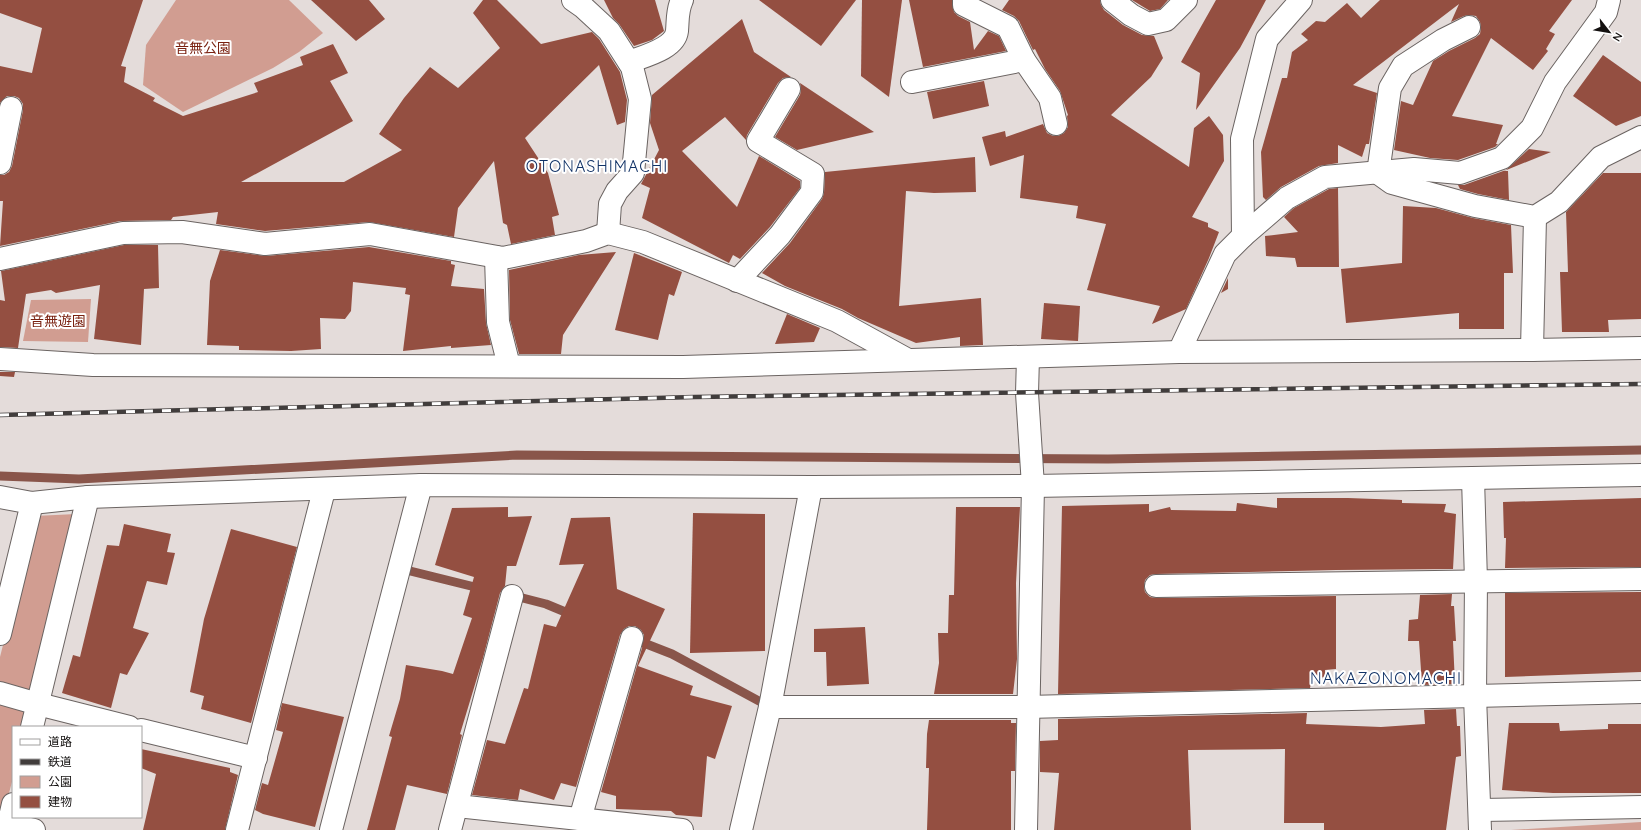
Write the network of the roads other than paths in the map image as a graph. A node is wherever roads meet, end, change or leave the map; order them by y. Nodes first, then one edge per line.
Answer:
1 (573, 0) edge
2 (682, 0) edge
3 (964, 0) edge
4 (1112, 0) edge
5 (1186, 0) edge
6 (1301, 0) edge
7 (1609, 0) edge
8 (1469, 27) dead end
9 (1024, 60) junction
10 (629, 62) junction
11 (912, 82) dead end
12 (789, 89) dead end
13 (11, 108) dead end
14 (1056, 124) dead end
15 (1641, 137) edge
16 (0, 163) edge
17 (1378, 172) junction
18 (1535, 217) junction
19 (608, 233) junction
20 (1243, 236) junction
21 (496, 257) junction
22 (0, 259) edge
23 (737, 281) junction
24 (1641, 348) edge
25 (1532, 350) junction
26 (1179, 352) junction
27 (1028, 357) junction
28 (0, 359) edge
29 (908, 360) junction
30 (508, 366) junction
31 (1641, 476) edge
32 (1473, 478) junction
33 (421, 485) junction
34 (1033, 486) junction
35 (811, 487) junction
36 (324, 490) junction
37 (0, 497) edge
38 (88, 497) junction
39 (32, 503) junction
40 (1641, 579) edge
41 (1476, 581) junction
42 (1156, 586) dead end
43 (512, 596) dead end
44 (0, 634) edge
45 (632, 638) dead end
46 (1641, 692) edge
47 (0, 693) edge
48 (1475, 696) junction
49 (38, 704) junction
50 (770, 707) junction
51 (1028, 707) junction
52 (32, 726) edge
53 (125, 726) edge
54 (142, 730) edge
55 (256, 758) junction
56 (457, 806) junction
57 (1641, 807) edge
58 (9, 819) edge
59 (580, 819) junction
60 (1480, 820) edge
61 (34, 830) edge
62 (237, 830) edge
63 (331, 830) edge
64 (450, 830) edge
65 (682, 830) edge
66 (741, 830) edge
67 (1026, 830) edge

1 - 10 street
2 - 10 street
3 - 9 street
4 - 5 street
6 - 20 street
7 - 17 street
8 - 17 street
9 - 11 street
9 - 14 street
10 - 19 street
12 - 23 street
13 - 16 street
15 - 18 street
17 - 18 street
17 - 20 street
18 - 25 street
19 - 21 street
19 - 23 street
20 - 26 street
21 - 22 street
21 - 30 street
23 - 29 street
24 - 25 street
25 - 26 street
26 - 27 street
27 - 29 street
27 - 34 street
28 - 30 street
29 - 30 street
31 - 32 street
32 - 34 street
32 - 41 street
33 - 35 street
33 - 36 street
33 - 63 street
34 - 35 street
34 - 51 street
35 - 50 street
36 - 38 street
36 - 55 street
37 - 39 street
38 - 39 street
38 - 49 street
39 - 44 street
40 - 41 street
41 - 42 street
41 - 48 street
43 - 56 street
45 - 59 street
46 - 48 street
47 - 49 street
48 - 51 street
48 - 60 street
49 - 52 street
49 - 53 street
50 - 51 street
50 - 66 street
51 - 67 street
54 - 55 street
55 - 62 street
56 - 59 street
56 - 64 street
57 - 60 street
58 - 61 street
59 - 65 street

